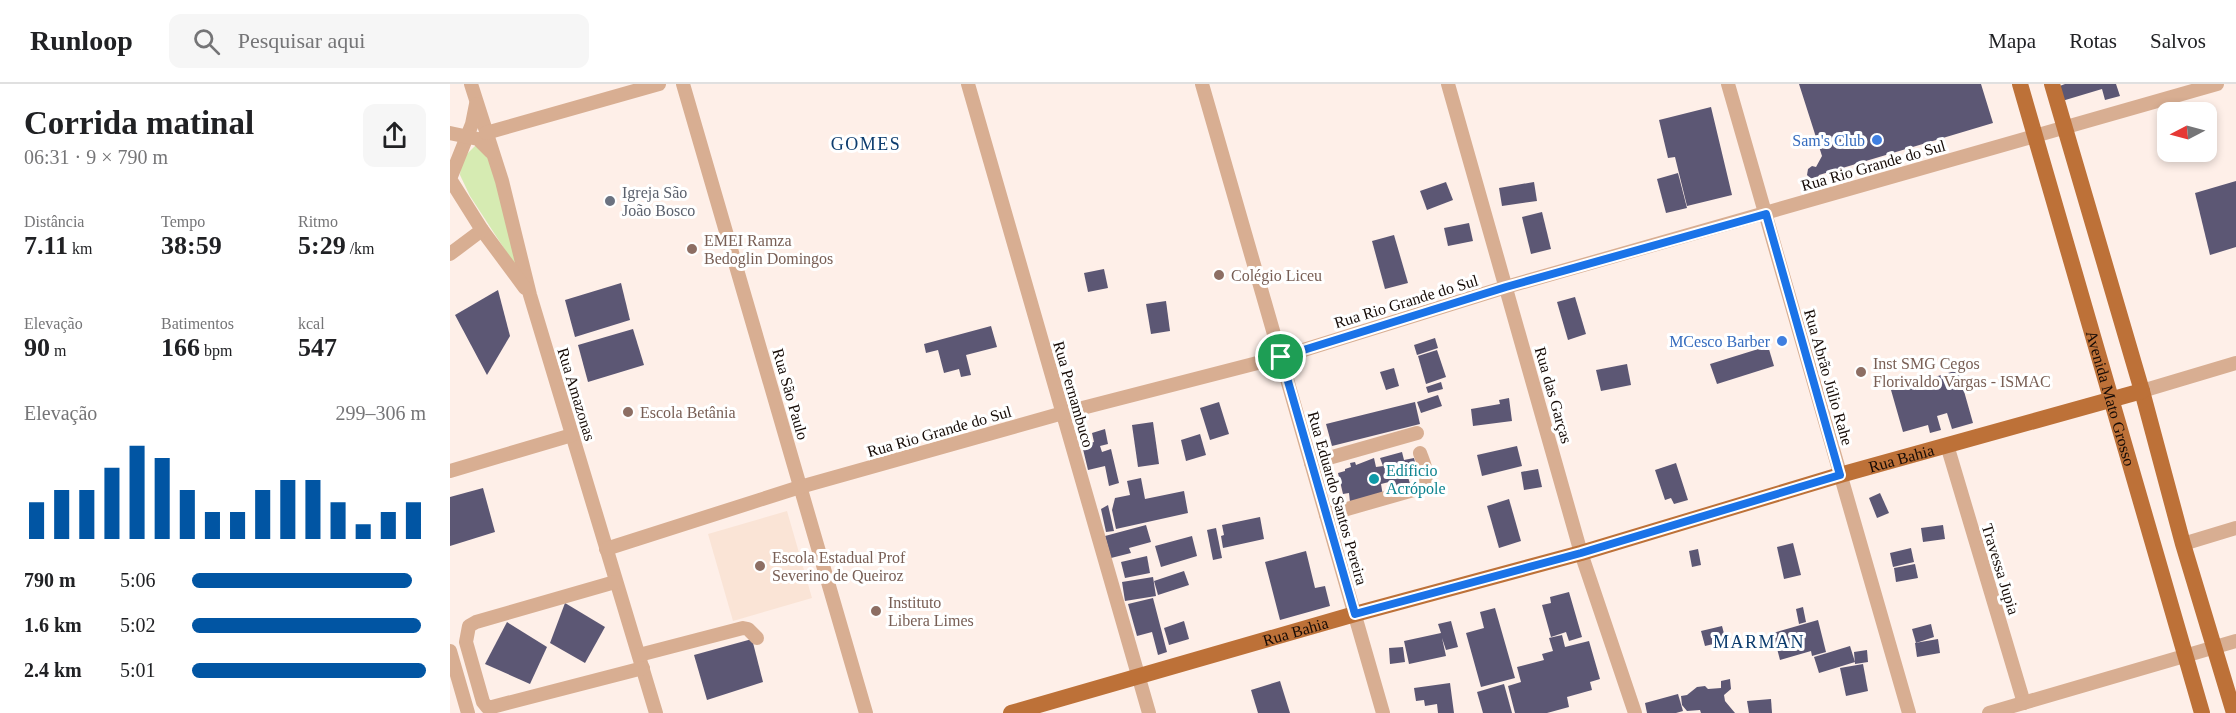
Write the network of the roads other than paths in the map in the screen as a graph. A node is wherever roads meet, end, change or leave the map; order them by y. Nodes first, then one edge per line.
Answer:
1 (471, 84) edge
2 (659, 84) edge
3 (683, 84) edge
4 (968, 84) edge
5 (1448, 84) edge
6 (1728, 84) edge
7 (2020, 84) edge
8 (2052, 84) edge
9 (2217, 84) edge
10 (1207, 85) edge
11 (476, 102) junction
12 (2066, 127) junction
13 (486, 133) junction
14 (450, 134) edge
15 (2036, 135) junction
16 (466, 137) junction
17 (496, 158) junction
18 (450, 179) edge
19 (1766, 214) junction
20 (482, 230) junction
21 (450, 254) edge
22 (1506, 287) junction
23 (530, 295) junction
24 (1281, 357) junction
25 (2236, 363) edge
26 (2142, 391) junction
27 (2112, 399) junction
28 (1063, 412) junction
29 (1417, 433) dead end
30 (572, 435) junction
31 (1947, 445) junction
32 (1420, 453) dead end
33 (1311, 463) junction
34 (450, 471) edge
35 (1840, 475) junction
36 (800, 487) junction
37 (1326, 515) junction
38 (2236, 528) edge
39 (2183, 544) junction
40 (606, 549) junction
41 (1581, 553) junction
42 (615, 582) junction
43 (1355, 614) junction
44 (757, 638) dead end
45 (2236, 641) edge
46 (2215, 647) junction
47 (450, 651) edge
48 (2186, 656) junction
49 (641, 662) junction
50 (1138, 676) junction
51 (2024, 703) junction
52 (468, 713) edge
53 (656, 713) edge
54 (866, 713) edge
55 (1011, 713) edge
56 (1149, 713) edge
57 (1383, 713) edge
58 (1635, 713) edge
59 (1908, 713) edge
60 (1989, 713) edge
61 (2202, 713) edge
62 (2234, 713) edge

1 - 11 street, Rua Amazonas
2 - 13 street
3 - 36 street, Rua São Paulo
4 - 28 street, Rua Pernambuco
5 - 22 street, Rua das Garças
6 - 19 street, Rua Abrão Júlio Rahe
7 - 15 main road, Avenida Mato Grosso
8 - 12 main road, Avenida Mato Grosso
9 - 12 street, Rua Rio Grande do Sul
10 - 24 street, Rua Eduardo Santos Pereira
11 - 13 street, Rua Amazonas
11 - 16 street
12 - 15 street, Rua Rio Grande do Sul
12 - 26 main road, Avenida Mato Grosso
13 - 17 street, Rua Amazonas
14 - 16 street
15 - 19 street, Rua Rio Grande do Sul
15 - 27 main road, Avenida Mato Grosso
16 - 17 street
16 - 18 street
17 - 23 street, Rua Amazonas
18 - 20 street
19 - 22 street, Rua Rio Grande do Sul
19 - 35 street, Rua Abrão Júlio Rahe
20 - 21 street
20 - 23 street
22 - 24 street, Rua Rio Grande do Sul
22 - 41 street, Rua das Garças
23 - 30 street, Rua Amazonas
24 - 28 street, Rua Rio Grande do Sul
24 - 33 street, Rua Eduardo Santos Pereira
25 - 26 street, Rua Bahia
26 - 27 main road, Rua Bahia
26 - 39 main road, Avenida Mato Grosso
27 - 31 main road, Rua Bahia
27 - 48 main road, Avenida Mato Grosso
28 - 36 street, Rua Rio Grande do Sul
28 - 50 street, Rua Pernambuco
29 - 33 street
30 - 34 street
30 - 40 street, Rua Amazonas
31 - 35 main road, Rua Bahia
31 - 51 street, Travessa Jupia
32 - 37 street
33 - 37 street, Rua Eduardo Santos Pereira
35 - 41 main road, Rua Bahia
35 - 59 street, Rua Abrão Júlio Rahe
36 - 40 street, Rua Rio Grande do Sul
36 - 54 street, Rua São Paulo
37 - 43 street, Rua Eduardo Santos Pereira
38 - 39 street
39 - 46 main road, Avenida Mato Grosso
40 - 42 street, Rua Amazonas
41 - 43 main road, Rua Bahia
41 - 58 street, Rua das Garças
42 - 49 street, Rua Amazonas
42 - 49 street
43 - 50 main road, Rua Bahia
43 - 57 street, Rua Eduardo Santos Pereira
44 - 49 street
45 - 46 street
46 - 48 street
46 - 62 main road, Avenida Mato Grosso
47 - 52 street
48 - 51 street
48 - 61 main road, Avenida Mato Grosso
49 - 53 street, Rua Amazonas
50 - 55 main road, Rua Bahia
50 - 56 street, Rua Pernambuco
51 - 60 street

